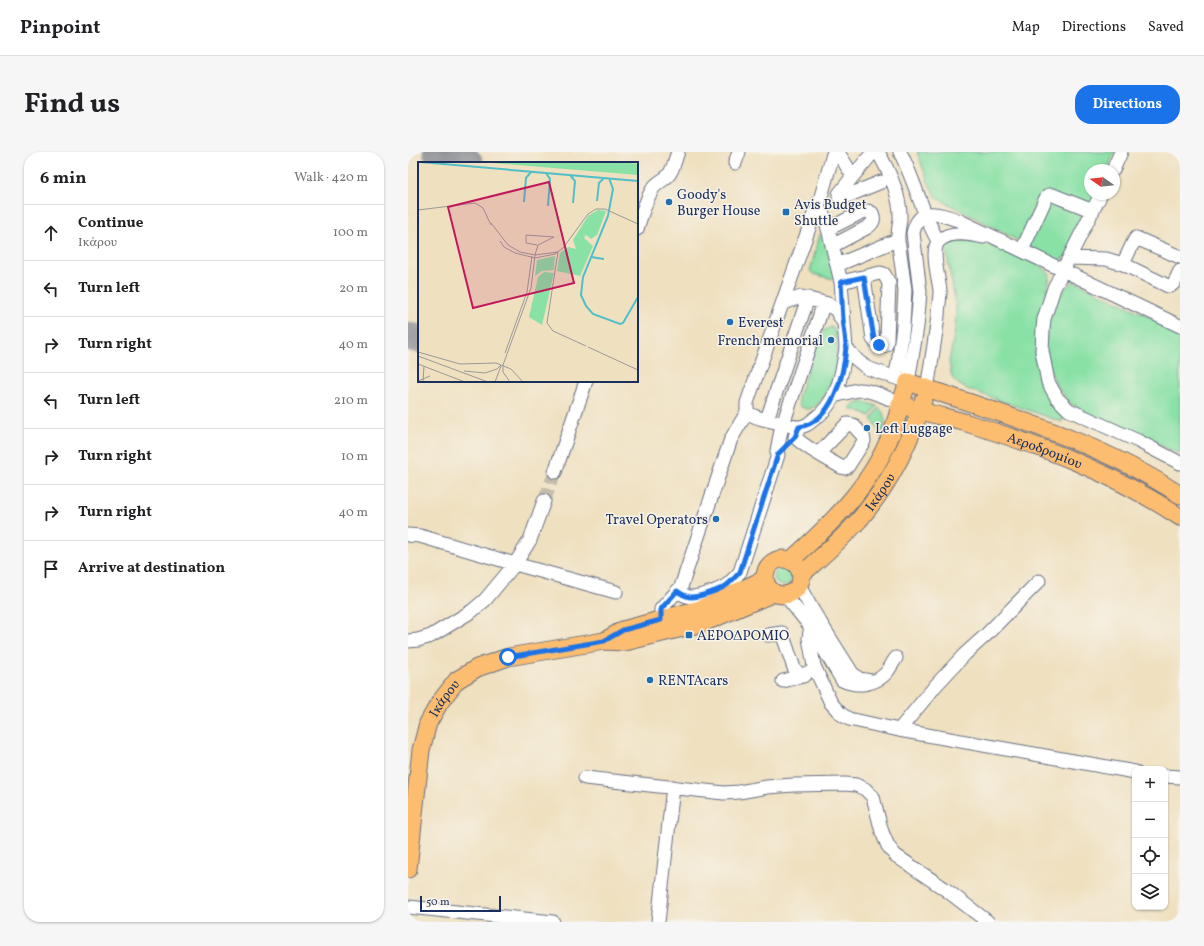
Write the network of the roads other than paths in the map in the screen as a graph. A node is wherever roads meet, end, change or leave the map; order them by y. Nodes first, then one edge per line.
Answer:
1 (678, 152) edge
2 (900, 152) edge
3 (1121, 152) edge
4 (836, 153) edge
5 (874, 154) edge
6 (1115, 164) edge
7 (853, 176) junction
8 (881, 182) dead end
9 (1098, 200) edge
10 (817, 211) junction
11 (1093, 211) junction
12 (926, 214) junction
13 (638, 226) edge
14 (828, 229) junction
15 (897, 240) junction
16 (938, 241) junction
17 (1002, 242) junction
18 (832, 246) junction
19 (1022, 250) junction
20 (1180, 257) edge
21 (1070, 258) junction
22 (1123, 264) junction
23 (837, 265) junction
24 (1064, 271) junction
25 (1180, 271) edge
26 (864, 277) junction
27 (841, 282) junction
28 (808, 298) junction
29 (783, 302) junction
30 (824, 303) junction
31 (843, 322) junction
32 (1180, 326) edge
33 (917, 327) junction
34 (936, 329) junction
35 (846, 348) junction
36 (901, 380) junction
37 (586, 382) edge
38 (927, 389) junction
39 (834, 396) junction
40 (900, 404) junction
41 (747, 412) junction
42 (920, 412) junction
43 (766, 420) junction
44 (783, 424) junction
45 (797, 432) junction
46 (819, 453) dead end
47 (778, 454) junction
48 (1180, 463) edge
49 (554, 472) tunnel mouth
50 (1180, 495) edge
51 (544, 501) tunnel mouth
52 (1180, 517) edge
53 (408, 535) edge
54 (790, 561) junction
55 (515, 564) junction
56 (1039, 581) dead end
57 (785, 585) junction
58 (677, 591) junction
59 (616, 592) dead end
60 (813, 611) junction
61 (661, 620) junction
62 (810, 626) junction
63 (768, 635) dead end
64 (408, 641) edge
65 (604, 641) junction
66 (896, 658) dead end
67 (814, 666) junction
68 (803, 676) junction
69 (784, 681) dead end
70 (872, 682) junction
71 (899, 730) junction
72 (1132, 771) edge
73 (1168, 776) edge
74 (1180, 777) edge
75 (585, 778) dead end
76 (673, 787) junction
77 (408, 869) edge
78 (408, 907) edge
79 (553, 922) edge
80 (658, 922) edge
81 (988, 922) edge

1 - 13 street
2 - 12 street
3 - 6 street
4 - 7 street
4 - 10 street
5 - 7 street
5 - 15 street
7 - 8 street
9 - 11 street
10 - 14 street
10 - 29 street
11 - 19 street
11 - 21 street
12 - 16 street
12 - 17 street
12 - 33 street
14 - 18 street
14 - 18 street
15 - 23 street
15 - 36 street
16 - 17 street
16 - 34 street
17 - 19 street
18 - 23 street
19 - 24 street
20 - 22 street
21 - 22 street
21 - 24 street
22 - 25 street
23 - 27 street
24 - 32 street
24 - 48 street
26 - 26 street
26 - 27 street
27 - 31 street
28 - 29 street
28 - 30 street
28 - 43 street
29 - 41 street
30 - 31 street
30 - 44 street
31 - 35 street
33 - 34 street
33 - 36 street
34 - 38 street
35 - 36 street
35 - 39 street
36 - 38 main road, Αεροδρομίου
36 - 40 main road, Ικάρου
37 - 49 street
38 - 42 main road, Ικάρου
38 - 50 main road, Αεροδρομίου
39 - 40 street
39 - 45 street
40 - 42 main road, Αεροδρομίου
40 - 54 main road, Ικάρου
41 - 43 street
41 - 58 street
42 - 52 main road, Αεροδρομίου
42 - 57 main road, Ικάρου
43 - 44 street
44 - 45 street
44 - 47 street
45 - 46 street
45 - 47 street
47 - 58 street
51 - 55 street
53 - 55 street
54 - 57 main road
54 - 57 main road
55 - 59 street
55 - 64 street
56 - 71 street
57 - 60 street
57 - 61 main road, Ικάρου
57 - 62 street
57 - 65 main road, Ικάρου
58 - 61 street
60 - 62 street
60 - 70 street
61 - 65 main road, Ικάρου
62 - 67 street
62 - 70 street
63 - 68 street
65 - 77 main road, Ικάρου
66 - 70 street
67 - 68 street
67 - 71 street
68 - 69 street
71 - 72 street
73 - 74 street
75 - 76 street
76 - 80 street
76 - 81 street
78 - 79 street

